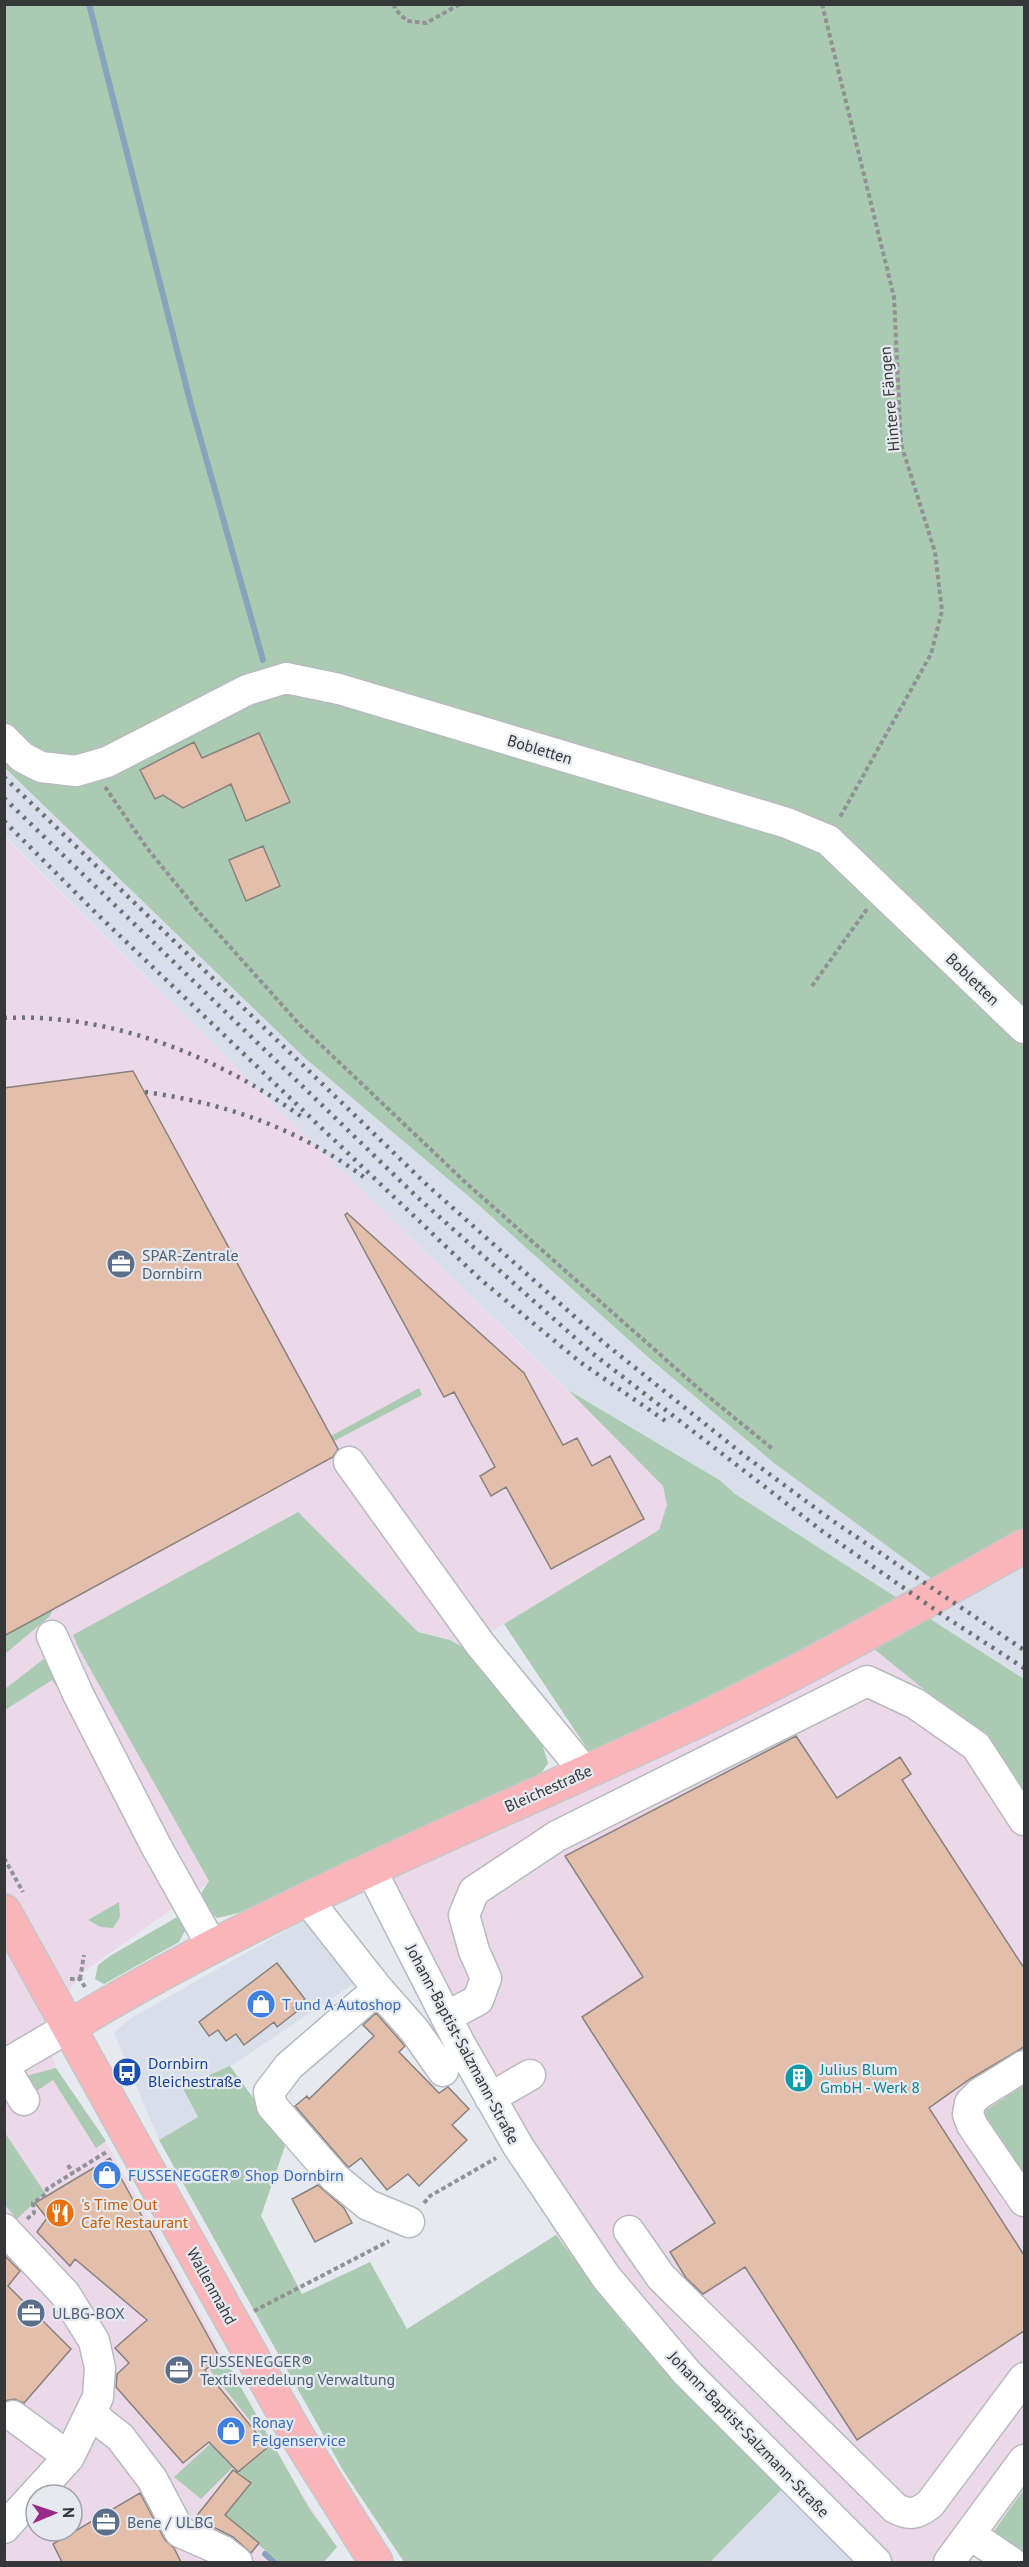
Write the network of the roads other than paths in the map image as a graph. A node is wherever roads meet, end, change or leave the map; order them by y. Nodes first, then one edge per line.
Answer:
1 (4, 740) edge
2 (1024, 1028) edge
3 (349, 1462) dead end
4 (1024, 1546) edge
5 (52, 1636) dead end
6 (585, 1772) junction
7 (1024, 1820) edge
8 (370, 1868) junction
9 (307, 1899) junction
10 (4, 1911) edge
11 (212, 1946) junction
12 (378, 1989) junction
13 (447, 2017) junction
14 (69, 2027) junction
15 (4, 2066) edge
16 (1024, 2066) edge
17 (444, 2071) dead end
18 (531, 2075) dead end
19 (490, 2098) junction
20 (24, 2100) dead end
21 (1024, 2201) edge
22 (409, 2222) dead end
23 (15, 2225) edge
24 (629, 2231) dead end
25 (1024, 2378) edge
26 (92, 2412) junction
27 (13, 2416) dead end
28 (69, 2457) junction
29 (1024, 2460) edge
30 (4, 2528) edge
31 (971, 2535) junction
32 (237, 2562) edge
33 (376, 2562) edge
34 (876, 2562) edge
35 (950, 2562) edge
36 (1011, 2562) edge

1 - 2 street, Bobletten
3 - 6 street
4 - 6 main road, Bleichestraße
5 - 11 street
6 - 8 main road, Bleichestraße
7 - 13 street
8 - 9 main road, Bleichestraße
8 - 13 street, Johann-Baptist-Salzmann-Straße
9 - 11 main road, Bleichestraße
9 - 12 street
10 - 14 main road, Wallenmahd
11 - 14 main road, Bleichestraße
12 - 17 street
12 - 22 street
13 - 19 street, Johann-Baptist-Salzmann-Straße
14 - 15 street
14 - 33 main road, Wallenmahd
15 - 20 street
16 - 21 street
18 - 19 street
19 - 34 street, Johann-Baptist-Salzmann-Straße
23 - 26 street
24 - 25 street
26 - 28 street
26 - 32 street
27 - 28 street
28 - 30 street
29 - 31 street
31 - 35 street
31 - 36 street

